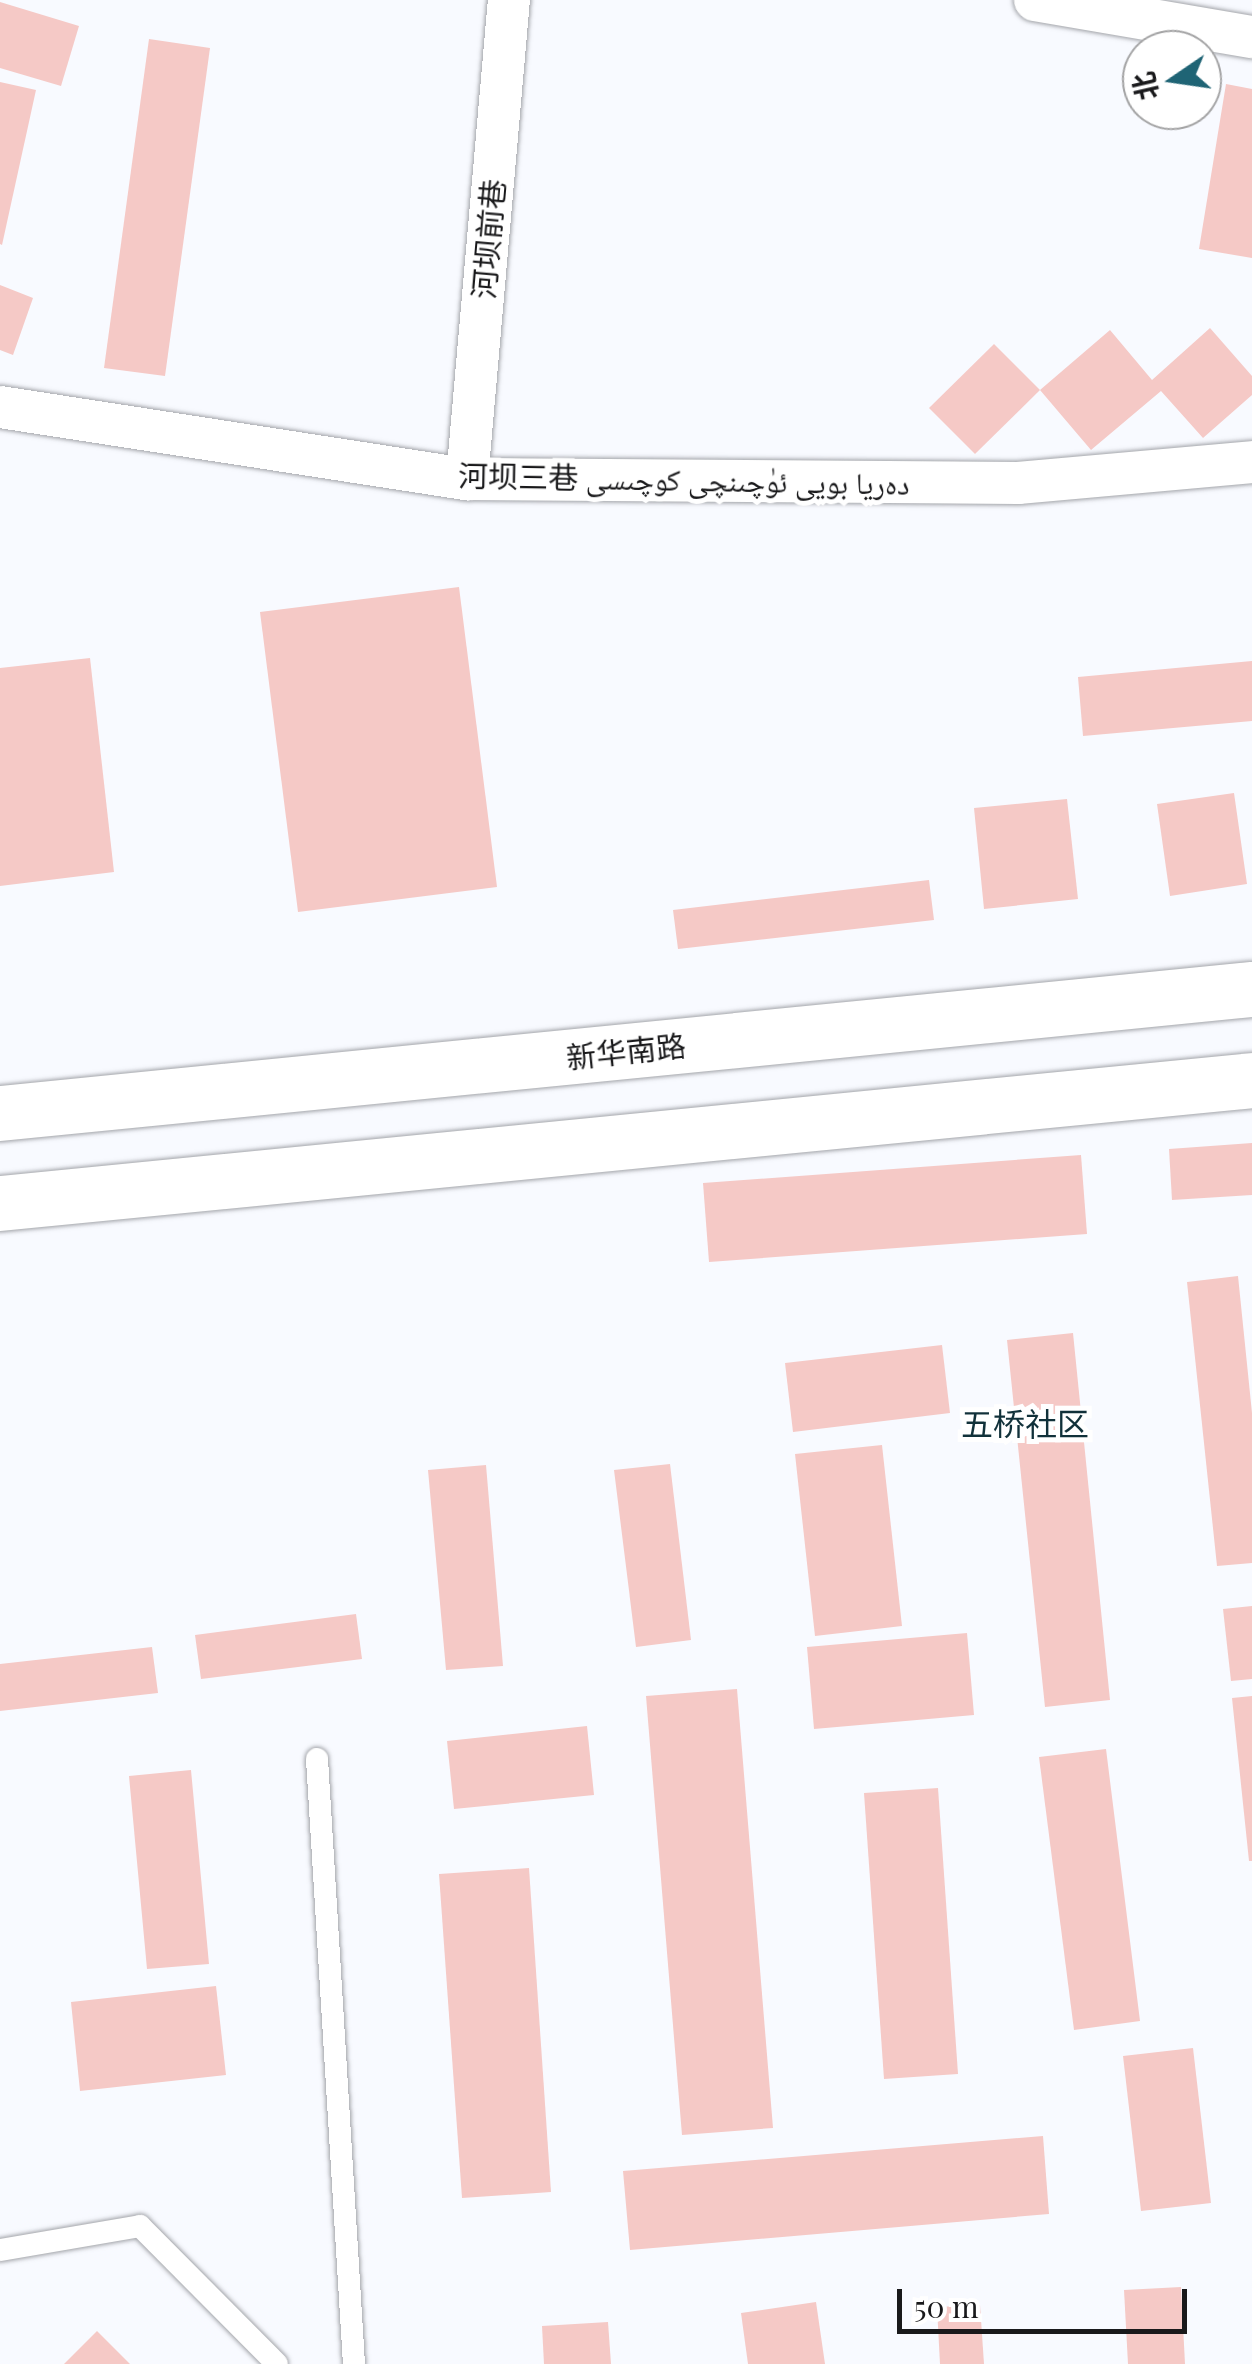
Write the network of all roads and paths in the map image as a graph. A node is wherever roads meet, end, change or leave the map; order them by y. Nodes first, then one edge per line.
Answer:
1 (509, 0) edge
2 (1035, 0) edge
3 (1252, 37) edge
4 (0, 407) edge
5 (1252, 462) edge
6 (468, 479) junction
7 (1252, 989) edge
8 (1252, 1080) edge
9 (0, 1113) edge
10 (0, 1204) edge
11 (316, 1759) dead end
12 (0, 2250) edge
13 (276, 2364) edge
14 (354, 2364) edge

1 - 6 street, 河坝前巷
2 - 3 street
4 - 6 street, 河坝三巷 دەريا بويى ئۈچىنچى كوچىسى
5 - 6 street, 河坝三巷 دەريا بويى ئۈچىنچى كوچىسى
7 - 9 main road, 新华南路
8 - 10 main road
11 - 14 lane
12 - 13 lane

